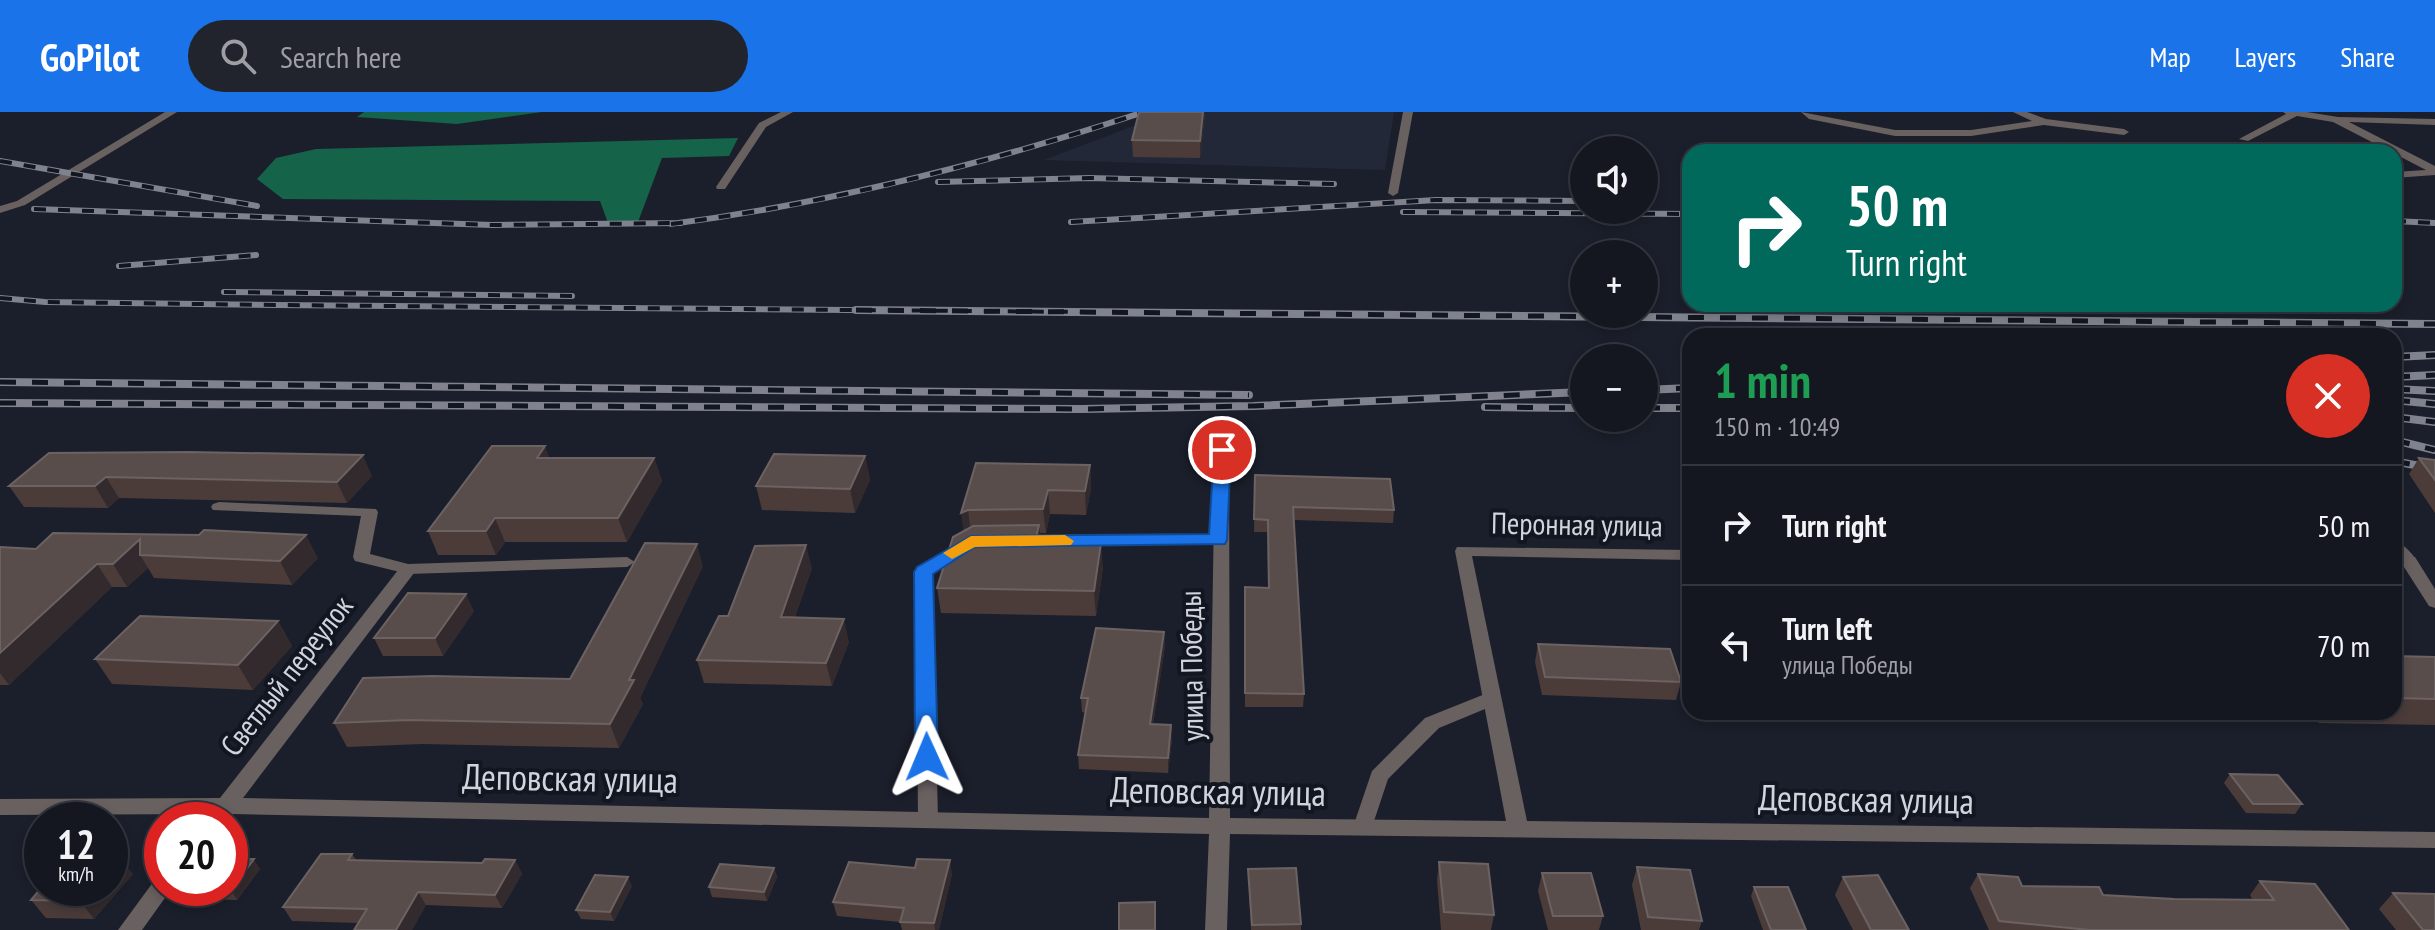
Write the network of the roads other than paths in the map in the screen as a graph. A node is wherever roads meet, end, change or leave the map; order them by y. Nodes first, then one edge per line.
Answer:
1 (172, 112) edge
2 (788, 112) edge
3 (1408, 112) edge
4 (1806, 112) edge
5 (2018, 112) edge
6 (2291, 113) edge
7 (2335, 119) junction
8 (2044, 122) junction
9 (2435, 122) edge
10 (2124, 132) dead end
11 (2244, 139) dead end
12 (2383, 144) edge
13 (2402, 154) edge
14 (2435, 171) edge
15 (2402, 174) edge
16 (721, 187) dead end
17 (1393, 193) dead end
18 (0, 210) edge
19 (1222, 450) dead end
20 (219, 507) dead end
21 (1218, 540) junction
22 (1682, 555) edge
23 (627, 562) dead end
24 (2402, 563) edge
25 (408, 569) junction
26 (2435, 602) edge
27 (1490, 699) junction
28 (228, 802) edge
29 (0, 807) edge
30 (144, 811) edge
31 (248, 813) edge
32 (928, 819) junction
33 (1222, 826) junction
34 (1363, 827) junction
35 (1518, 828) junction
36 (2435, 840) edge
37 (147, 906) edge
38 (129, 930) edge
39 (1216, 930) edge

1 - 18 street
2 - 16 street
3 - 17 street
4 - 8 street
5 - 8 street
6 - 7 street
6 - 11 street
7 - 9 street
7 - 12 street
8 - 10 street
13 - 14 street
14 - 15 street
19 - 21 street, улица Победы
20 - 25 street
21 - 32 street
21 - 33 street, улица Победы
22 - 27 street, Перонная улица
23 - 25 street
24 - 26 street
25 - 28 street, Светлый переулок
27 - 34 street
27 - 35 street
29 - 30 street, Деповская улица
31 - 32 street, Деповская улица
32 - 33 street, Деповская улица
33 - 34 street, Деповская улица
33 - 39 street, улица Победы
34 - 35 street, Деповская улица
35 - 36 street, Деповская улица
37 - 38 street

